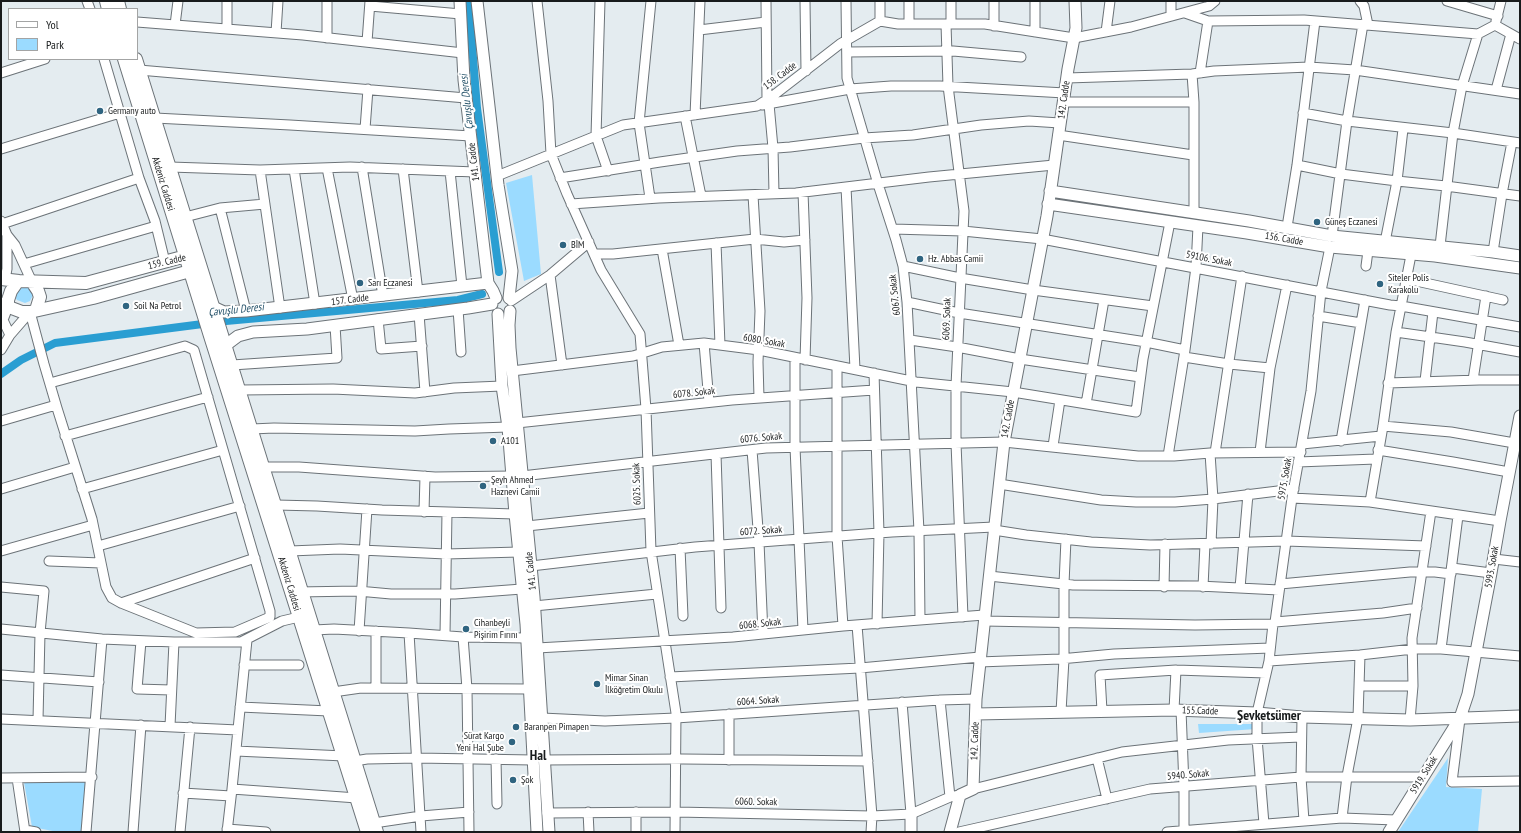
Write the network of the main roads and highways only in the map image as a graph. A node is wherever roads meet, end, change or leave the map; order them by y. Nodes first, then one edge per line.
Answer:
1 (124, 60) edge
2 (138, 65) edge
3 (192, 257) junction
4 (190, 270) junction
5 (3, 279) edge
6 (18, 281) junction
7 (32, 282) junction
8 (5, 306) edge
9 (208, 308) junction
10 (33, 311) junction
11 (297, 592) junction
12 (349, 758) junction
13 (373, 829) edge

1 - 3 main road, Akdeniz Caddesi
2 - 3 main road, Akdeniz Caddesi
3 - 4 main road, Akdeniz Caddesi
3 - 7 main road, 159. Cadde
3 - 9 main road, Akdeniz Caddesi
4 - 9 main road, Akdeniz Caddesi
4 - 10 main road, 159. Cadde
5 - 6 main road, 159. Cadde
6 - 7 main road, 159. Cadde
6 - 8 main road
7 - 10 main road
8 - 10 main road, 159. Cadde
9 - 11 main road, Akdeniz Caddesi
9 - 11 main road, Akdeniz Caddesi
11 - 12 main road, Akdeniz Caddesi
11 - 12 main road, Akdeniz Caddesi
12 - 13 main road, Akdeniz Caddesi
12 - 13 main road, Akdeniz Caddesi

